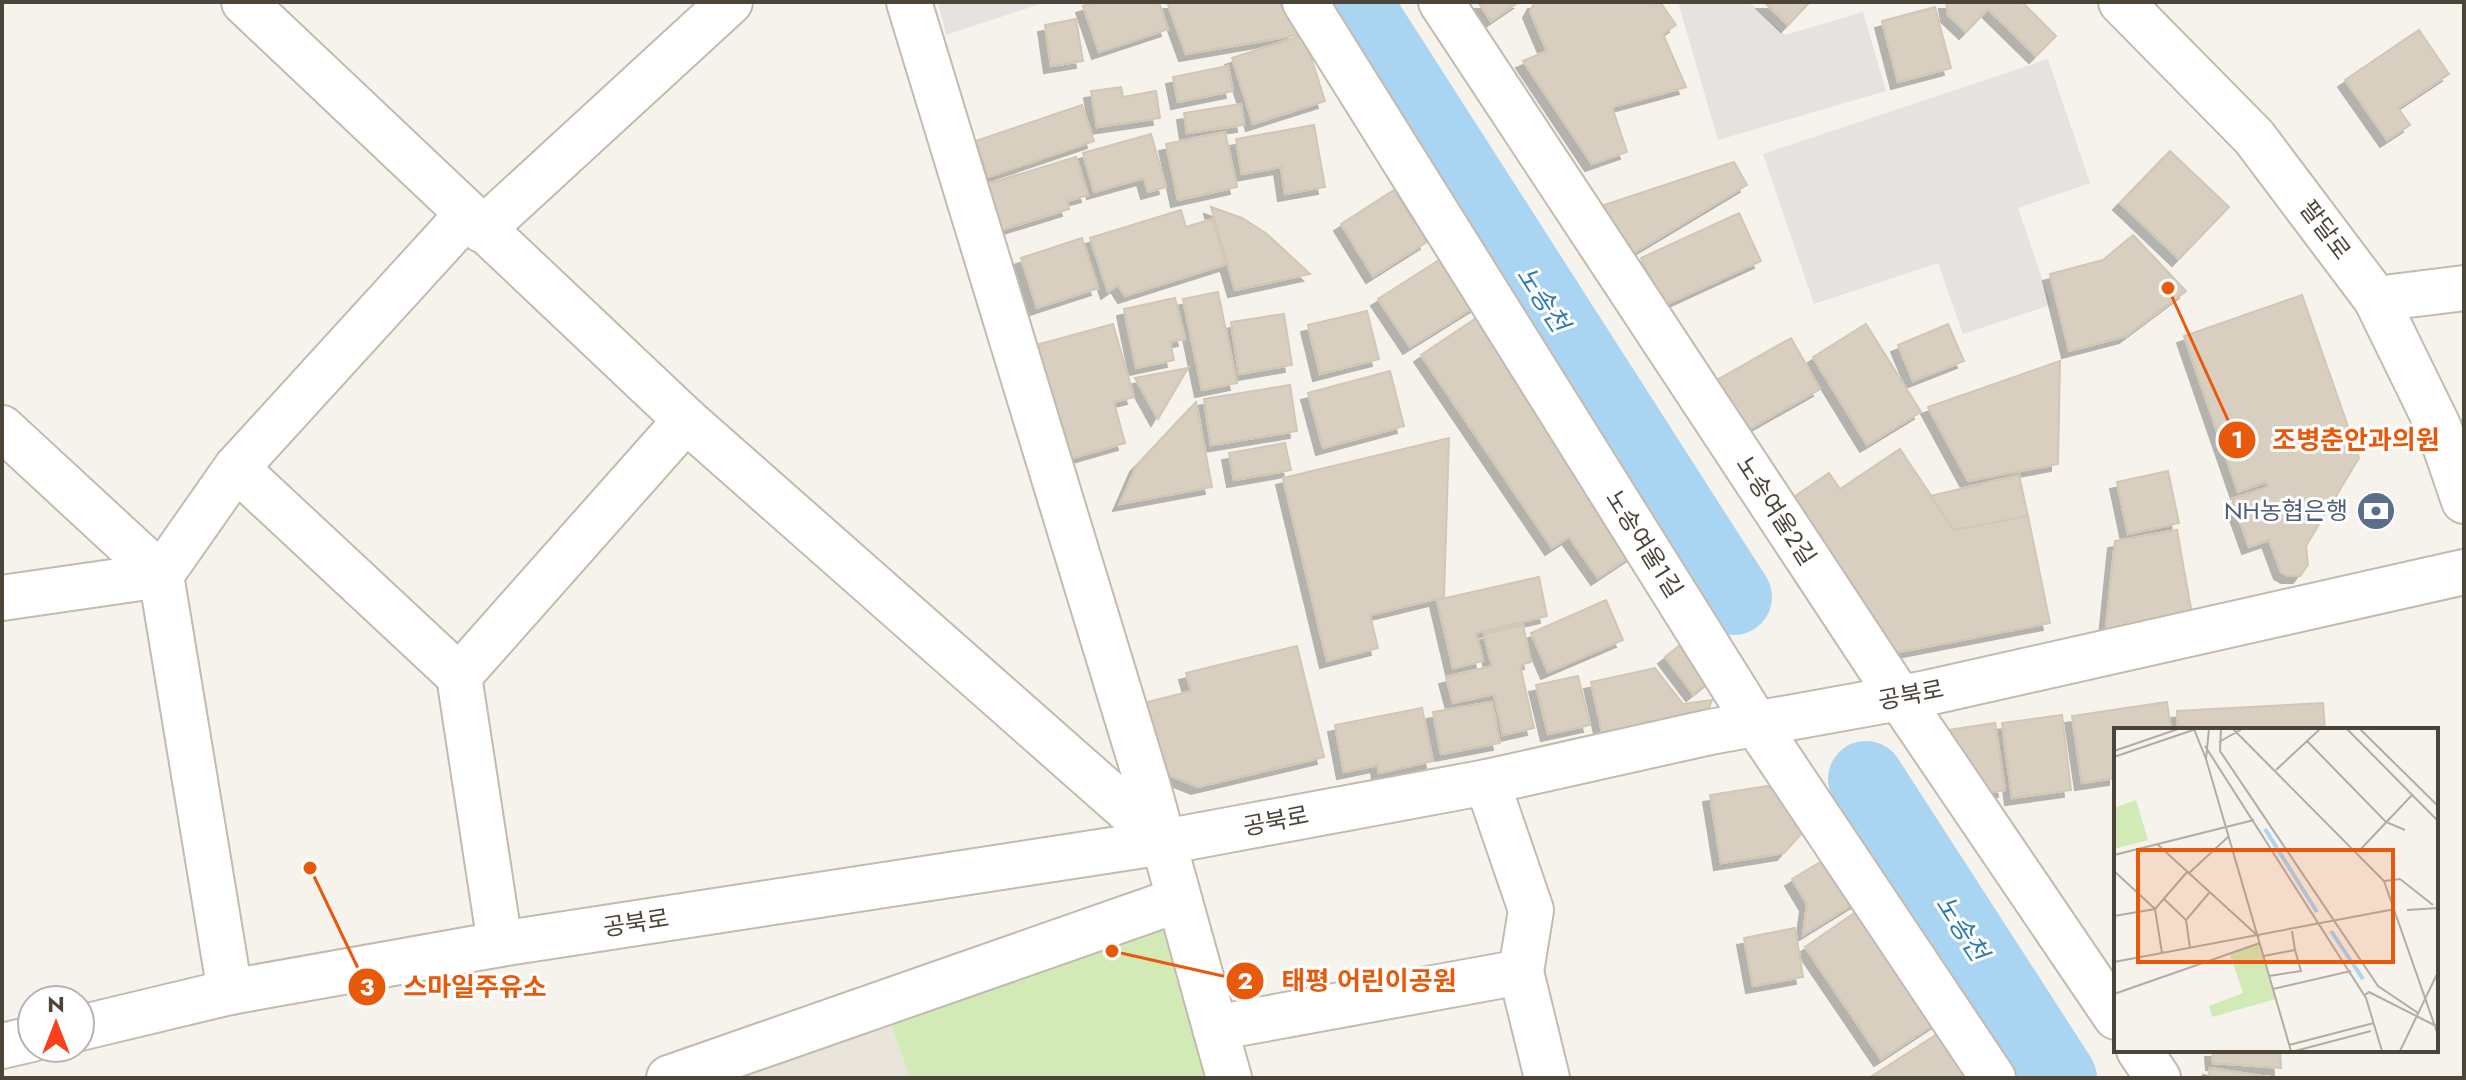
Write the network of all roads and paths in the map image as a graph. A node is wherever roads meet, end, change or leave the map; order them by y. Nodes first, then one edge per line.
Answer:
1 (244, 2) edge
2 (730, 2) edge
3 (909, 2) edge
4 (1305, 2) edge
5 (1441, 2) edge
6 (2133, 6) edge
7 (475, 222) junction
8 (2464, 288) edge
9 (2376, 299) junction
10 (686, 420) junction
11 (2, 428) edge
12 (2451, 440) edge
13 (236, 468) junction
14 (2464, 501) edge
15 (2464, 572) edge
16 (161, 575) junction
17 (2, 598) edge
18 (459, 676) junction
19 (1899, 697) junction
20 (1757, 725) junction
21 (1487, 782) junction
22 (1164, 842) junction
23 (1178, 900) junction
24 (500, 944) junction
25 (1521, 972) junction
26 (230, 992) junction
27 (2114, 1014) edge
28 (96, 1024) edge
29 (1215, 1028) junction
30 (2140, 1052) edge
31 (669, 1078) edge
32 (1229, 1078) edge
33 (1547, 1078) edge
34 (1993, 1078) edge
35 (2158, 1078) edge

1 - 7 street
2 - 7 street
3 - 22 street
4 - 20 street, 노송여울1길
5 - 19 street, 노송여울2길
6 - 9 street, 팔달로
7 - 10 street
7 - 13 street
8 - 9 street
9 - 12 street, 팔달로
10 - 18 street
10 - 22 street
11 - 16 street
12 - 14 street, 팔달로
13 - 16 street
13 - 18 street
15 - 19 street, 공북로
16 - 17 street
16 - 26 street
18 - 24 street
19 - 20 street, 공북로
19 - 27 street, 노송여울2길
20 - 21 street, 공북로
20 - 34 street, 노송여울1길
21 - 22 street, 공북로
21 - 25 street
22 - 23 street
22 - 24 street, 공북로
23 - 29 street
23 - 31 street
24 - 26 street, 공북로
25 - 29 street
25 - 33 street
26 - 28 street, 공북로
29 - 32 street
30 - 35 street

